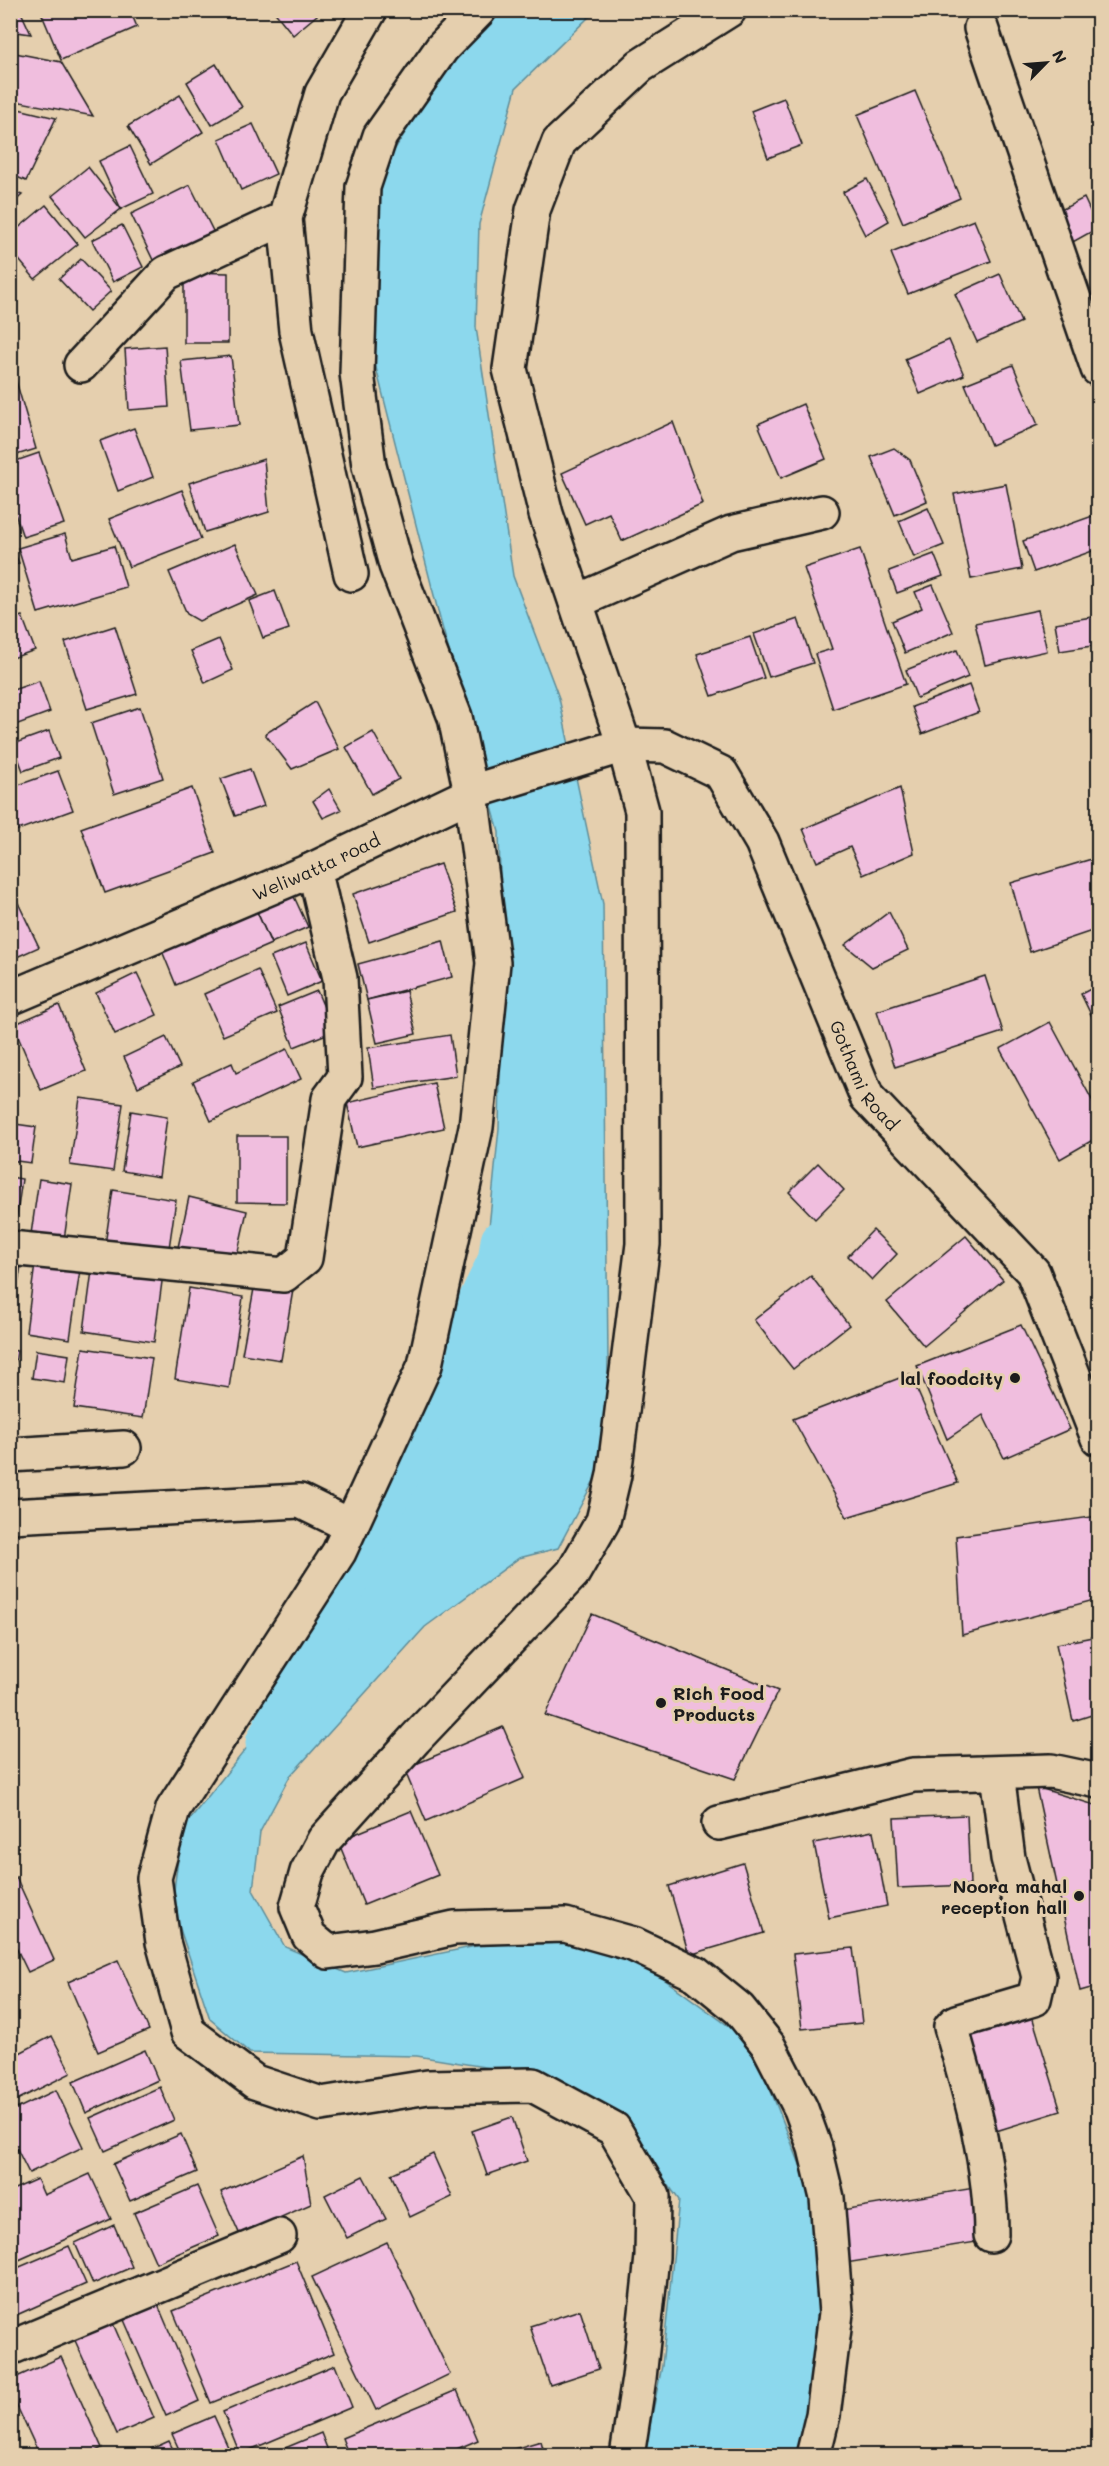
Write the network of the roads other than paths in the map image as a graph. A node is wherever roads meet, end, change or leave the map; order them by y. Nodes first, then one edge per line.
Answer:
1 (370, 10) edge
2 (479, 10) edge
3 (729, 10) edge
4 (981, 28) dead end
5 (285, 218) junction
6 (81, 365) dead end
7 (1098, 369) edge
8 (822, 512) dead end
9 (351, 574) dead end
10 (576, 602) junction
11 (614, 749) junction
12 (476, 791) junction
13 (314, 870) junction
14 (10, 998) edge
15 (10, 1248) edge
16 (1098, 1438) edge
17 (124, 1449) dead end
18 (10, 1455) edge
19 (10, 1516) edge
20 (351, 1526) junction
21 (1098, 1764) edge
22 (997, 1774) junction
23 (1065, 1774) junction
24 (1098, 1781) edge
25 (719, 1823) dead end
26 (992, 2235) dead end
27 (279, 2236) dead end
28 (10, 2348) edge
29 (627, 2456) edge
30 (813, 2456) edge

1 - 5 street
2 - 12 street
3 - 10 street
4 - 7 street
5 - 6 street
5 - 9 street
8 - 10 street
10 - 11 street
11 - 12 street, Weliwatta road
11 - 16 street, Gothami Road
11 - 30 street
12 - 13 street, Weliwatta road
12 - 20 street
13 - 14 street, Weliwatta road
13 - 15 street
17 - 18 street
19 - 20 street
20 - 29 street
21 - 23 street
22 - 23 street
22 - 25 street
22 - 26 street
23 - 24 street
27 - 28 street

